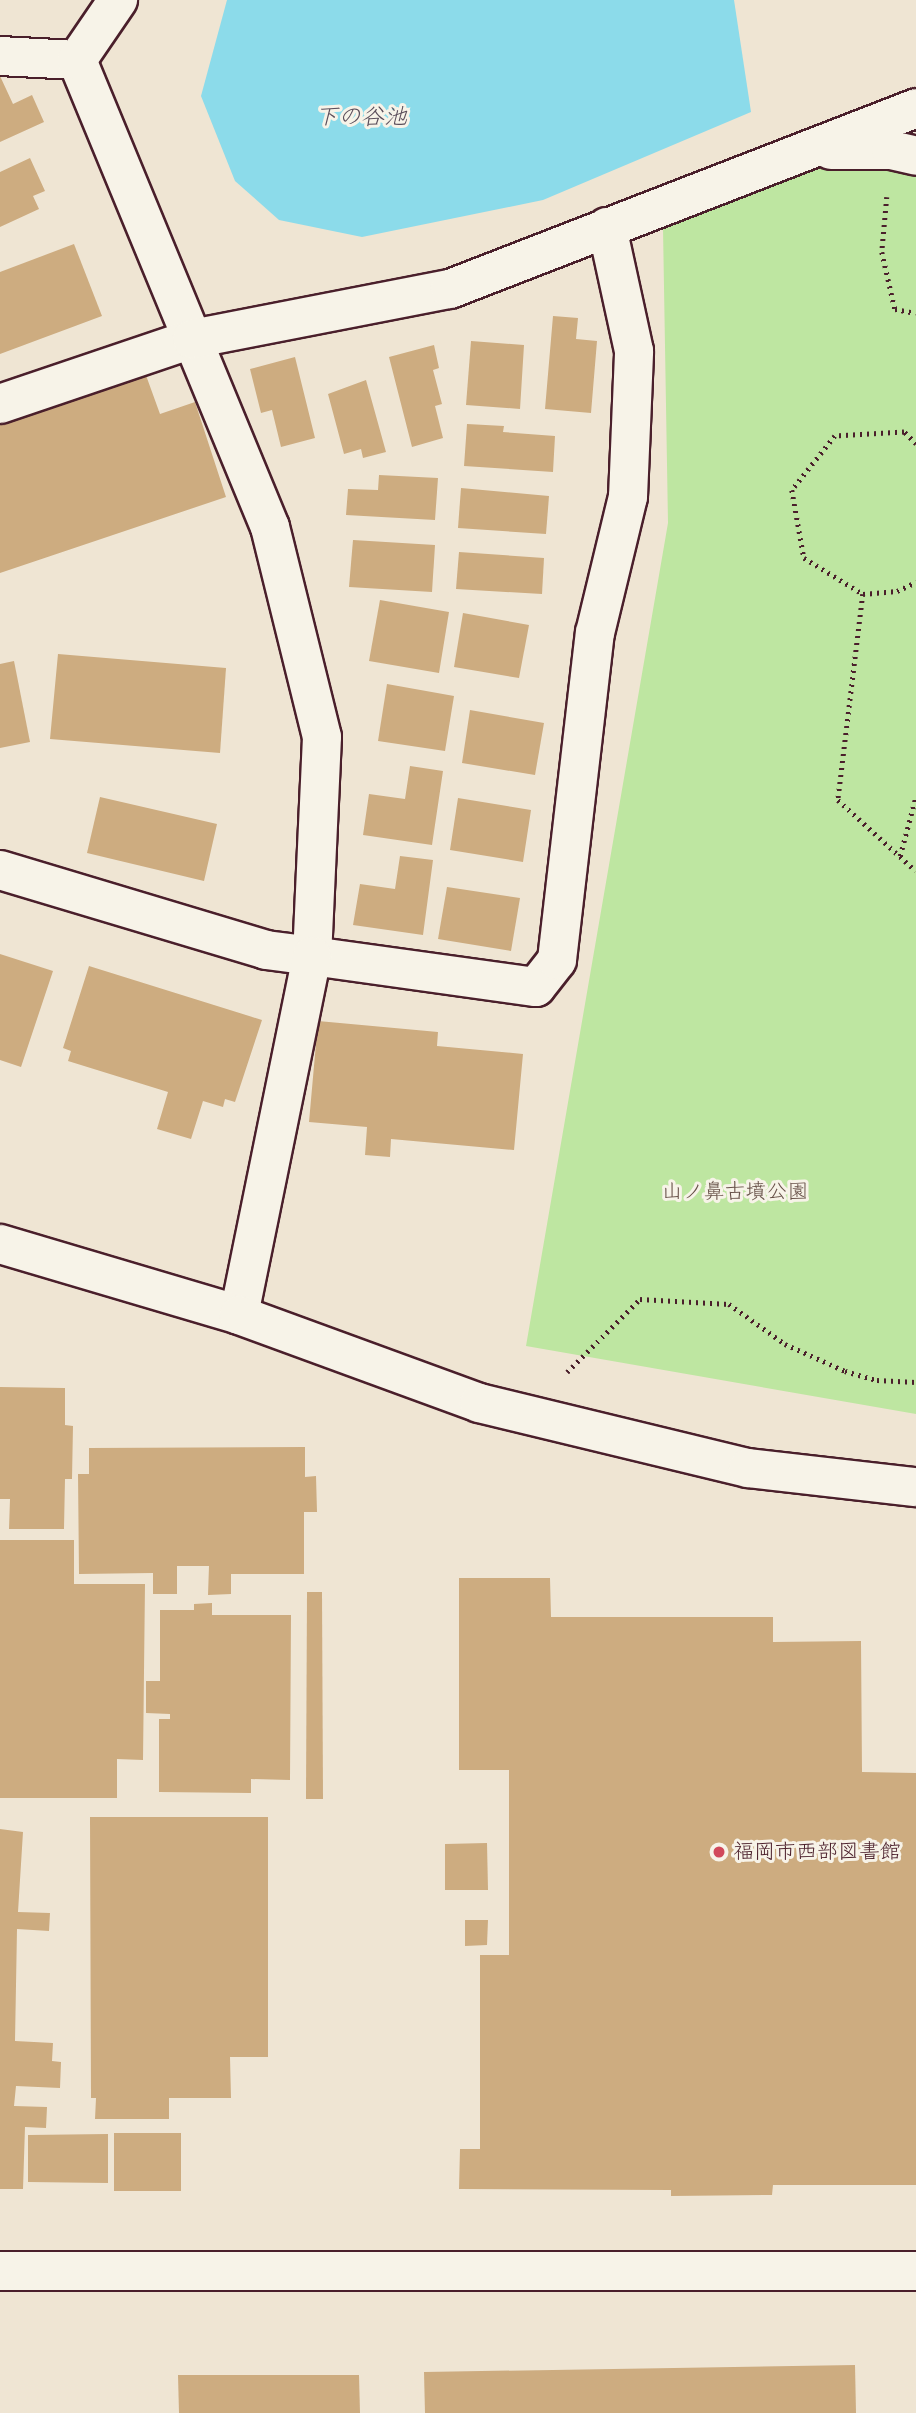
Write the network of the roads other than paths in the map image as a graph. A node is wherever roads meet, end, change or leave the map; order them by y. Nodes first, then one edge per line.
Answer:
1 (118, 0) edge
2 (0, 56) edge
3 (77, 60) junction
4 (916, 108) edge
5 (809, 150) junction
6 (903, 153) edge
7 (607, 227) junction
8 (192, 340) junction
9 (0, 404) edge
10 (0, 870) edge
11 (312, 956) junction
12 (0, 1244) edge
13 (239, 1315) junction
14 (916, 1487) edge
15 (0, 2271) edge
16 (916, 2271) edge

1 - 3 street
2 - 3 street
3 - 8 street
4 - 5 street
5 - 6 street
5 - 7 street
7 - 8 street
7 - 11 street
8 - 9 street
8 - 11 street
10 - 11 street
11 - 13 street
12 - 13 street
13 - 14 street
15 - 16 street

